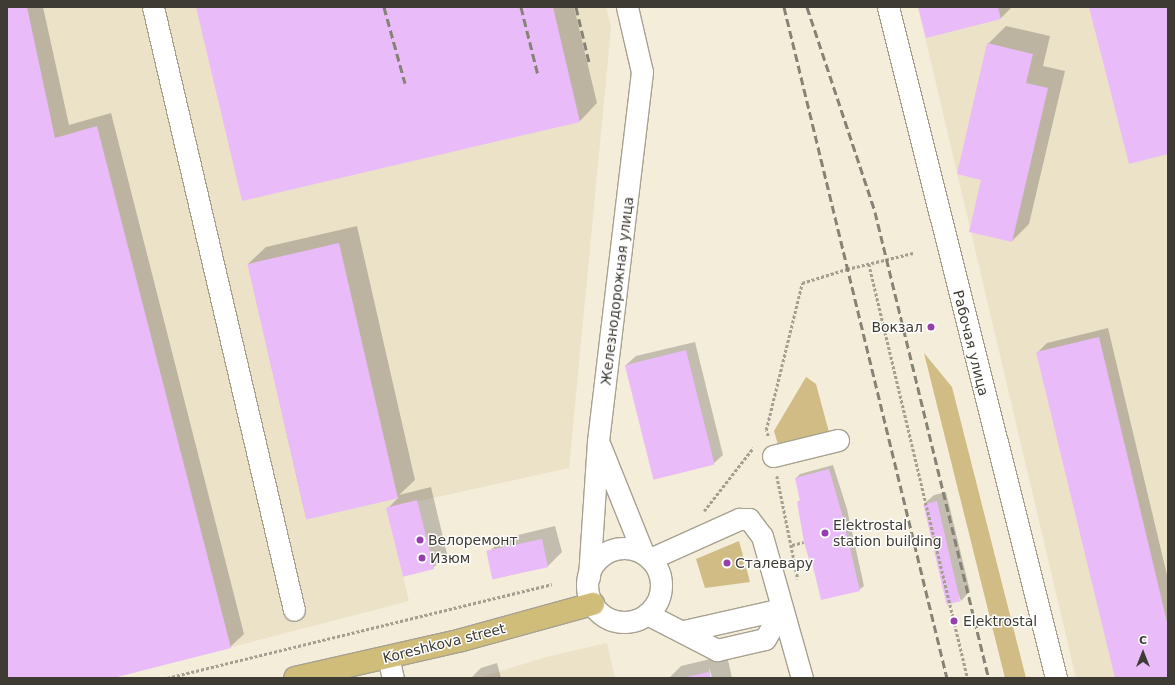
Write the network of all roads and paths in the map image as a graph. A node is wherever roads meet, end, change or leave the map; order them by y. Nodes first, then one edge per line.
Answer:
1 (153, 7) edge
2 (627, 7) edge
3 (888, 7) edge
4 (913, 253) dead end
5 (869, 264) junction
6 (766, 430) junction
7 (762, 437) dead end
8 (838, 440) dead end
9 (598, 441) junction
10 (757, 443) dead end
11 (773, 456) junction
12 (703, 512) dead end
13 (804, 542) dead end
14 (646, 556) junction
15 (589, 577) junction
16 (552, 584) dead end
17 (593, 604) junction
18 (782, 609) junction
19 (294, 610) dead end
20 (647, 614) junction
21 (388, 657) junction
22 (167, 678) edge
23 (295, 678) edge
24 (393, 678) edge
25 (802, 678) edge
26 (968, 678) edge
27 (1056, 678) edge

1 - 19 street
2 - 9 street, Железнодорожная улица
3 - 27 street, Рабочая улица
4 - 5 path
5 - 6 path
5 - 26 path
6 - 7 path
6 - 11 path
8 - 11 street
9 - 14 street
9 - 15 street, Железнодорожная улица
10 - 12 path
11 - 13 path
14 - 15 street
14 - 18 street
14 - 20 street
15 - 17 street
16 - 22 path
17 - 20 street
17 - 21 main road, Koreshkova street
18 - 20 street
18 - 25 street
21 - 23 main road, Koreshkova street
21 - 24 street

